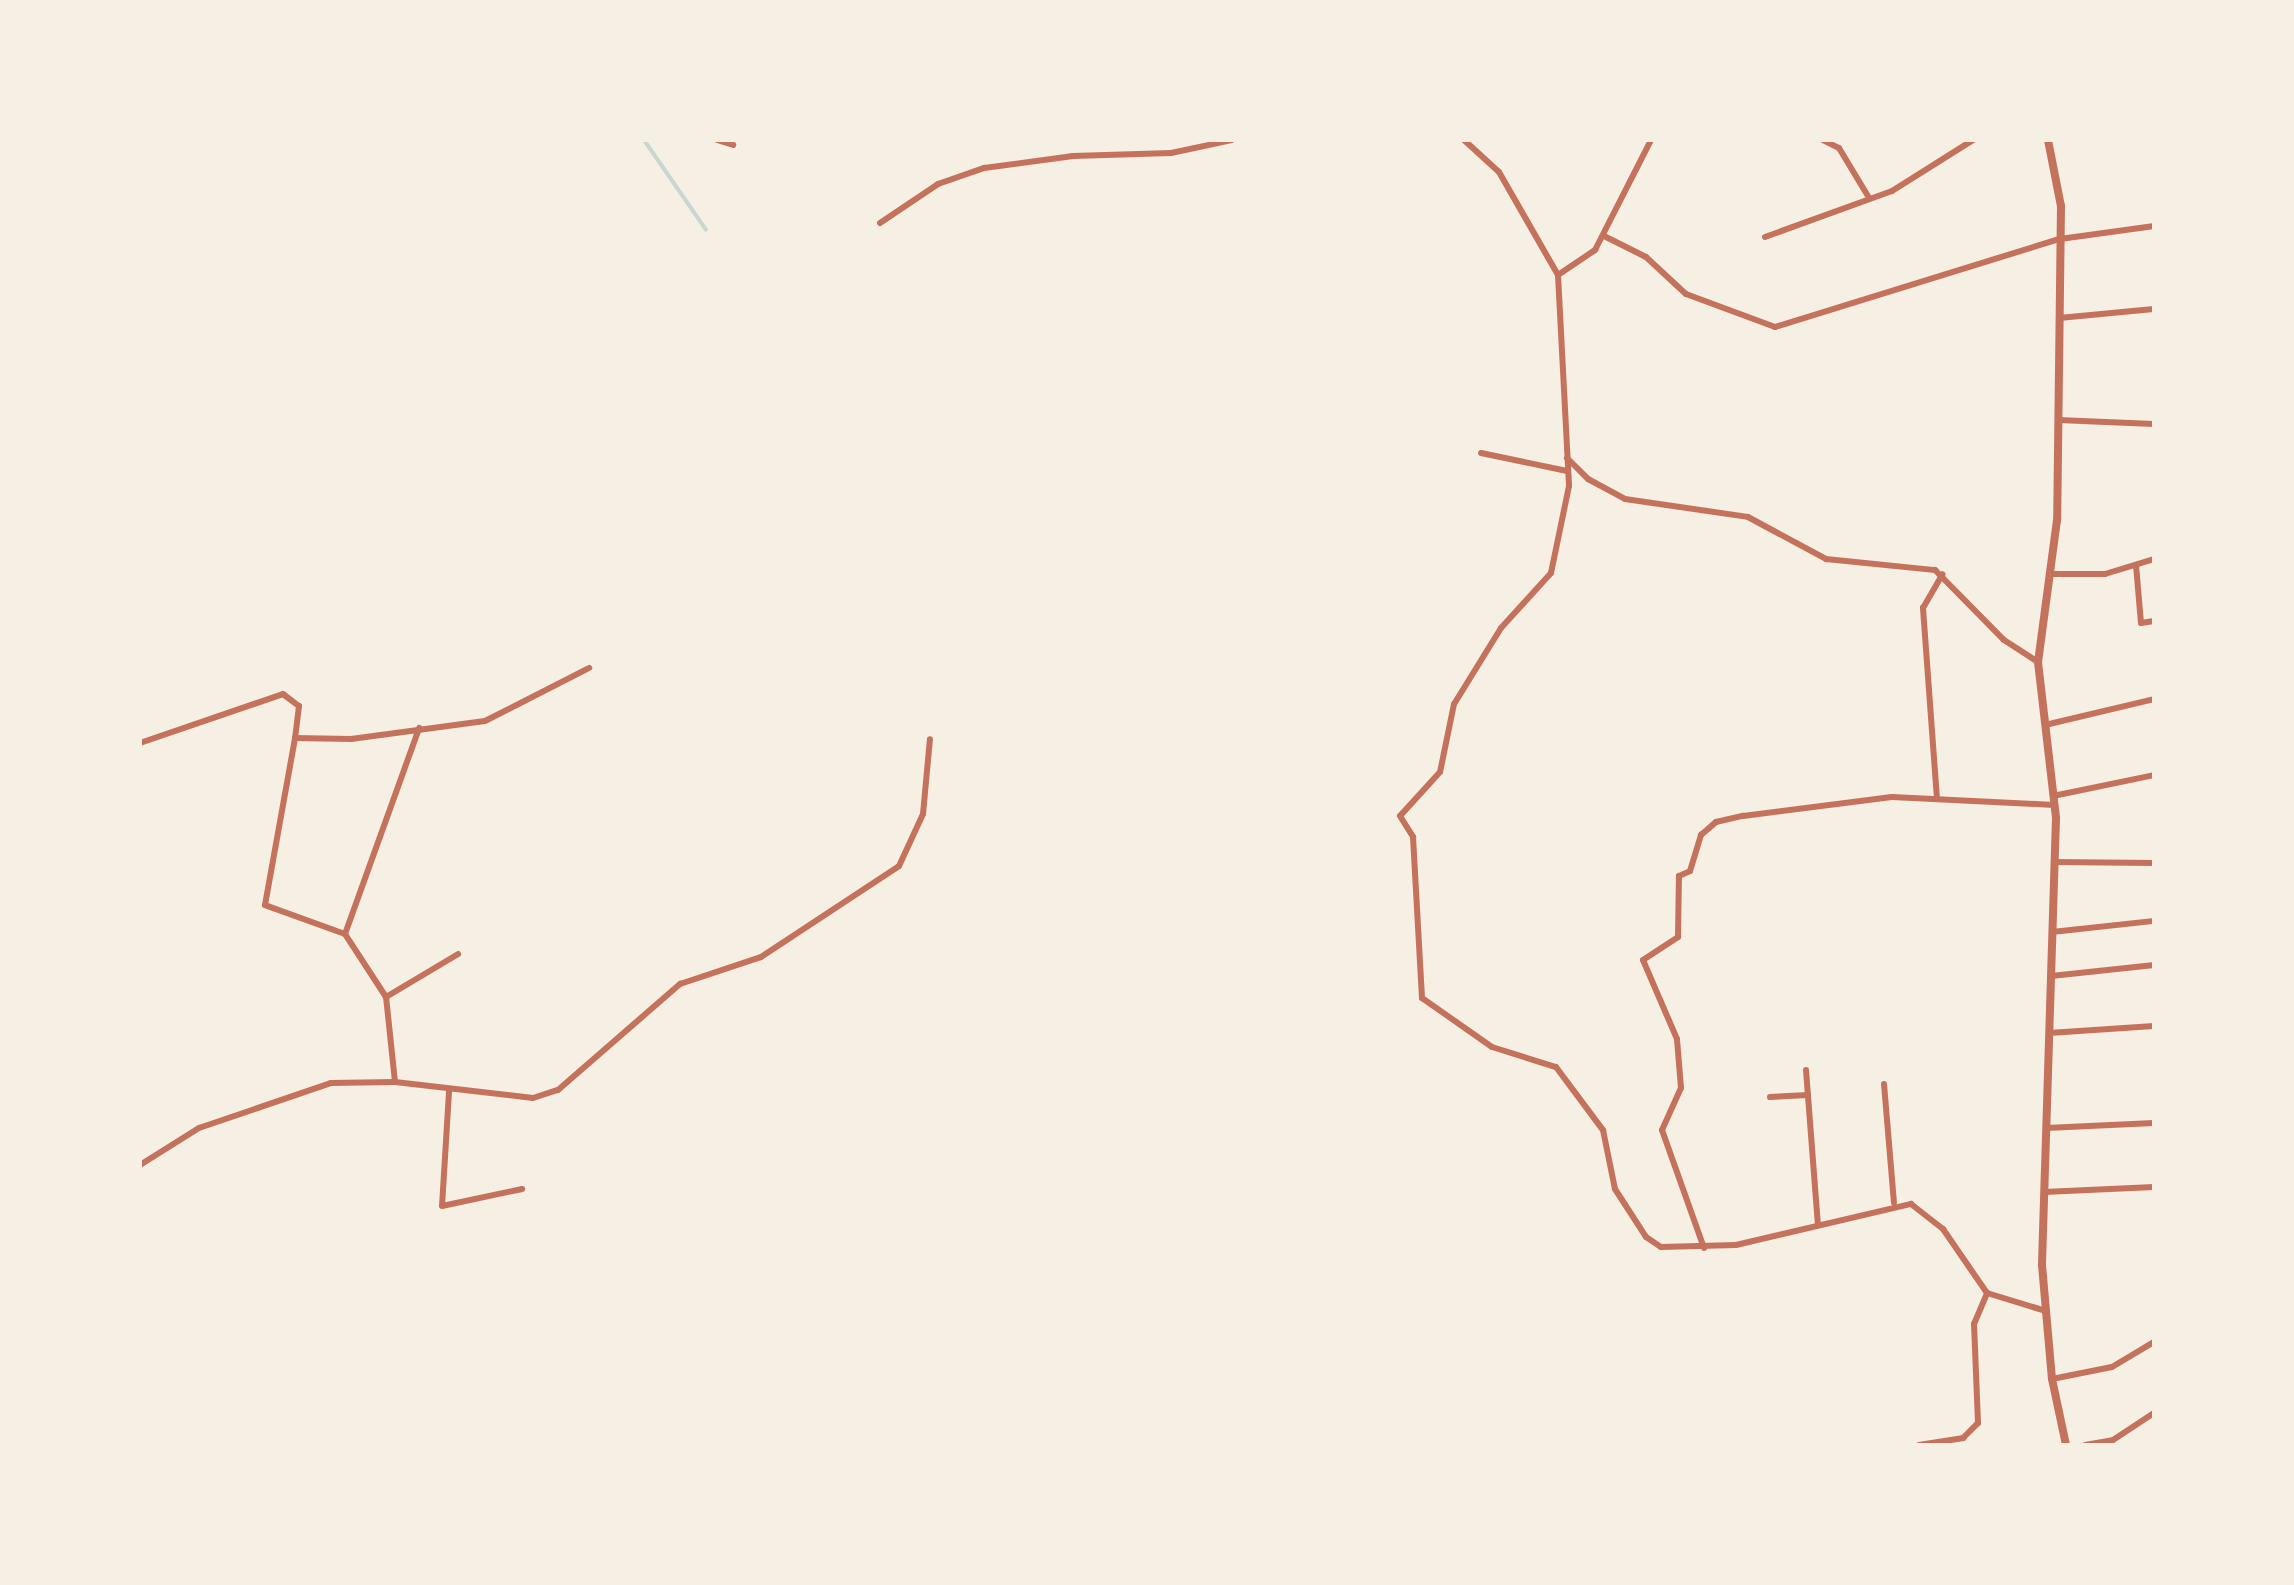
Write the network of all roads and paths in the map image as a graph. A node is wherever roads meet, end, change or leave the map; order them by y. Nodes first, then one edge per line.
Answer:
1 (717, 140) edge
2 (1232, 140) edge
3 (1464, 140) edge
4 (1650, 140) edge
5 (1823, 140) edge
6 (1973, 140) edge
7 (2048, 140) edge
8 (733, 144) dead end
9 (1868, 196) junction
10 (880, 223) dead end
11 (2154, 226) edge
12 (1604, 236) junction
13 (1765, 237) dead end
14 (2060, 239) junction
15 (1558, 275) junction
16 (2154, 309) edge
17 (2060, 318) junction
18 (2058, 420) junction
19 (2154, 424) edge
20 (1482, 453) dead end
21 (1566, 458) junction
22 (1568, 471) junction
23 (2154, 559) edge
24 (2136, 566) junction
25 (1942, 574) junction
26 (2050, 574) junction
27 (2154, 622) edge
28 (2038, 662) junction
29 (589, 668) dead end
30 (2154, 699) edge
31 (2045, 725) junction
32 (420, 727) junction
33 (295, 738) junction
34 (930, 739) dead end
35 (140, 743) edge
36 (2154, 775) edge
37 (1937, 799) junction
38 (2054, 801) junction
39 (2054, 862) junction
40 (2154, 862) edge
41 (2154, 921) edge
42 (2052, 932) junction
43 (345, 934) junction
44 (458, 954) dead end
45 (2154, 965) edge
46 (2051, 976) junction
47 (386, 996) junction
48 (2154, 1026) edge
49 (2049, 1033) junction
50 (1806, 1070) dead end
51 (395, 1082) junction
52 (1884, 1084) dead end
53 (449, 1092) junction
54 (1808, 1096) junction
55 (1770, 1097) dead end
56 (2154, 1123) edge
57 (2046, 1128) junction
58 (140, 1165) edge
59 (2154, 1187) edge
60 (522, 1188) dead end
61 (2044, 1192) junction
62 (1894, 1203) junction
63 (1818, 1225) junction
64 (1704, 1248) junction
65 (1987, 1294) junction
66 (2046, 1310) junction
67 (2154, 1342) edge
68 (2052, 1379) junction
69 (2154, 1412) edge
70 (1920, 1445) edge
71 (2066, 1445) edge
72 (2084, 1445) edge

1 - 8 street
2 - 10 street
3 - 15 street
4 - 12 street
5 - 9 street
6 - 9 street
7 - 14 street
9 - 13 street
11 - 14 street
12 - 14 street
12 - 15 street
14 - 17 street
15 - 21 street
16 - 17 street
17 - 18 street
18 - 19 street
18 - 26 street
20 - 22 street
21 - 22 street
21 - 25 street
22 - 64 street
23 - 24 street
24 - 26 street
24 - 27 street
25 - 28 street
25 - 37 street
26 - 28 street
28 - 31 street
29 - 32 street
30 - 31 street
31 - 38 street
32 - 33 street
32 - 43 street
33 - 35 street
33 - 43 street
34 - 53 street
36 - 38 street
37 - 38 street
37 - 64 street
38 - 39 street
39 - 40 street
39 - 42 street
41 - 42 street
42 - 46 street
43 - 47 street
44 - 47 street
45 - 46 street
46 - 49 street
47 - 51 street
48 - 49 street
49 - 57 street
50 - 54 street
51 - 53 street
51 - 58 street
52 - 62 street
53 - 60 street
54 - 55 street
54 - 63 street
56 - 57 street
57 - 61 street
59 - 61 street
61 - 66 street
62 - 63 street
62 - 65 street
63 - 64 street
65 - 66 street
65 - 70 street
66 - 68 street
67 - 68 street
68 - 71 street
69 - 72 street

